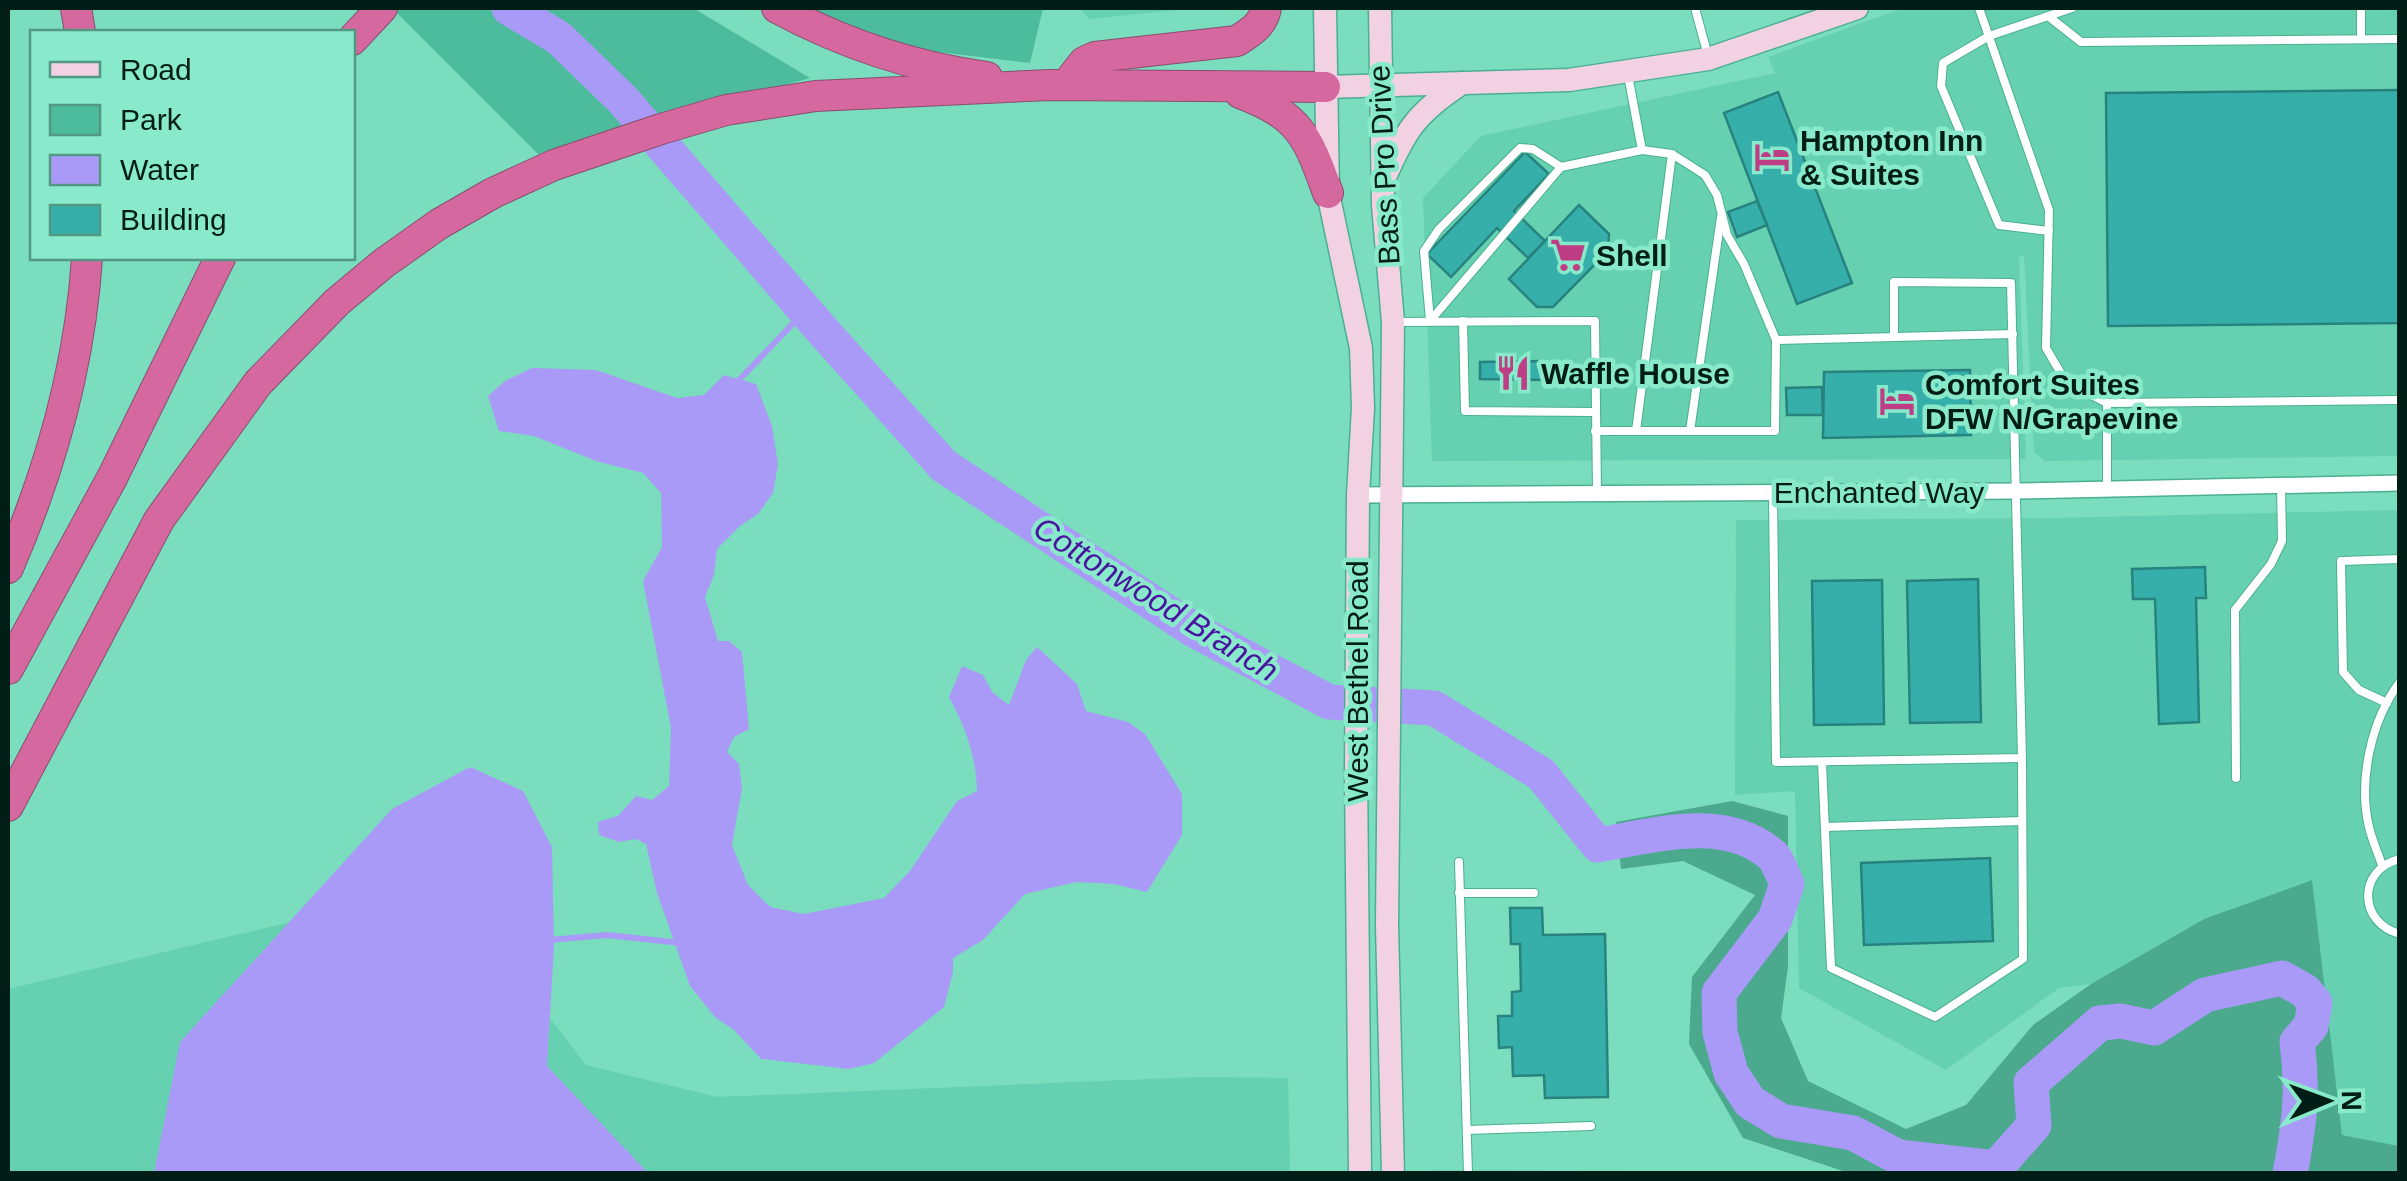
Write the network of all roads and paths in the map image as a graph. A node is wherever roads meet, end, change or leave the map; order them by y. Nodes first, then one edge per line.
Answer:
1 (382, 8) edge
2 (777, 8) edge
3 (1266, 8) edge
4 (1325, 8) edge
5 (1380, 8) edge
6 (1695, 8) edge
7 (1857, 8) edge
8 (1979, 8) edge
9 (2072, 8) edge
10 (2360, 8) edge
11 (2048, 16) junction
12 (1989, 36) junction
13 (355, 37) edge
14 (2361, 39) junction
15 (2400, 39) edge
16 (1708, 59) junction
17 (1628, 71) junction
18 (1462, 83) junction
19 (1378, 84) junction
20 (1058, 85) junction
21 (1224, 87) junction
22 (1325, 87) junction
23 (1642, 150) junction
24 (1672, 154) junction
25 (1561, 168) junction
26 (1383, 182) junction
27 (1328, 193) junction
28 (1722, 213) junction
29 (2049, 230) junction
30 (87, 260) edge
31 (219, 260) edge
32 (1393, 322) junction
33 (1430, 322) junction
34 (1463, 322) junction
35 (2013, 334) junction
36 (1894, 337) junction
37 (1776, 340) junction
38 (2400, 400) edge
39 (2106, 403) junction
40 (1595, 412) junction
41 (1595, 431) junction
42 (1636, 431) junction
43 (1690, 431) junction
44 (2400, 483) edge
45 (2281, 484) junction
46 (2108, 489) junction
47 (2017, 491) junction
48 (1596, 493) junction
49 (1773, 493) junction
50 (1392, 494) junction
51 (1358, 495) junction
52 (2400, 559) edge
53 (8, 568) edge
54 (8, 669) edge
55 (2400, 682) edge
56 (2387, 704) junction
57 (2022, 758) junction
58 (1822, 762) junction
59 (2236, 778) dead end
60 (8, 806) edge
61 (2022, 821) junction
62 (1824, 827) junction
63 (2400, 859) edge
64 (1459, 862) dead end
65 (2382, 865) junction
66 (1459, 892) junction
67 (1534, 894) dead end
68 (2400, 934) edge
69 (1591, 1126) dead end
70 (1467, 1130) junction
71 (1360, 1174) edge
72 (1393, 1174) edge
73 (1468, 1174) edge

1 - 13 highway
2 - 20 highway
3 - 20 highway
4 - 22 main road, Bass Pro Drive
5 - 19 main road, Bass Pro Drive
6 - 16 lane
7 - 16 main road
8 - 12 lane
9 - 11 lane
10 - 14 lane
11 - 12 lane
11 - 14 lane
12 - 29 lane
12 - 29 lane
14 - 15 lane
16 - 17 main road
17 - 18 main road
17 - 23 lane
18 - 19 main road
18 - 26 main road
19 - 22 main road
19 - 26 main road, Bass Pro Drive
20 - 21 highway
20 - 60 highway
21 - 22 highway
21 - 27 highway
22 - 27 main road, Bass Pro Drive
23 - 24 lane
23 - 25 lane
24 - 28 lane
24 - 42 lane
25 - 33 lane
25 - 33 lane
26 - 32 main road, Bass Pro Drive
27 - 51 main road, West Bethel Road
28 - 37 lane
28 - 43 lane
29 - 39 lane
30 - 53 highway
31 - 54 highway
32 - 33 lane
32 - 50 main road, West Bethel Road
33 - 34 lane
34 - 40 lane
34 - 40 lane
35 - 36 lane
35 - 36 lane
35 - 47 lane
36 - 37 lane
37 - 43 lane
38 - 39 lane
39 - 46 lane
40 - 41 lane
41 - 42 lane
41 - 48 lane
42 - 43 lane
44 - 45 street, Enchanted Way
45 - 46 street, Enchanted Way
45 - 59 lane
46 - 47 street, Enchanted Way
47 - 49 street, Enchanted Way
47 - 57 lane
48 - 49 street, Enchanted Way
48 - 50 street, Enchanted Way
49 - 58 lane
50 - 51 street, Enchanted Way
50 - 72 main road, West Bethel Road
51 - 71 main road, West Bethel Road
52 - 56 lane
55 - 56 lane
56 - 65 lane
57 - 58 lane
57 - 61 lane
58 - 62 lane
61 - 62 lane
61 - 62 lane
63 - 65 lane
64 - 66 lane
65 - 68 lane
66 - 67 lane
66 - 70 lane
69 - 70 lane
70 - 73 lane

